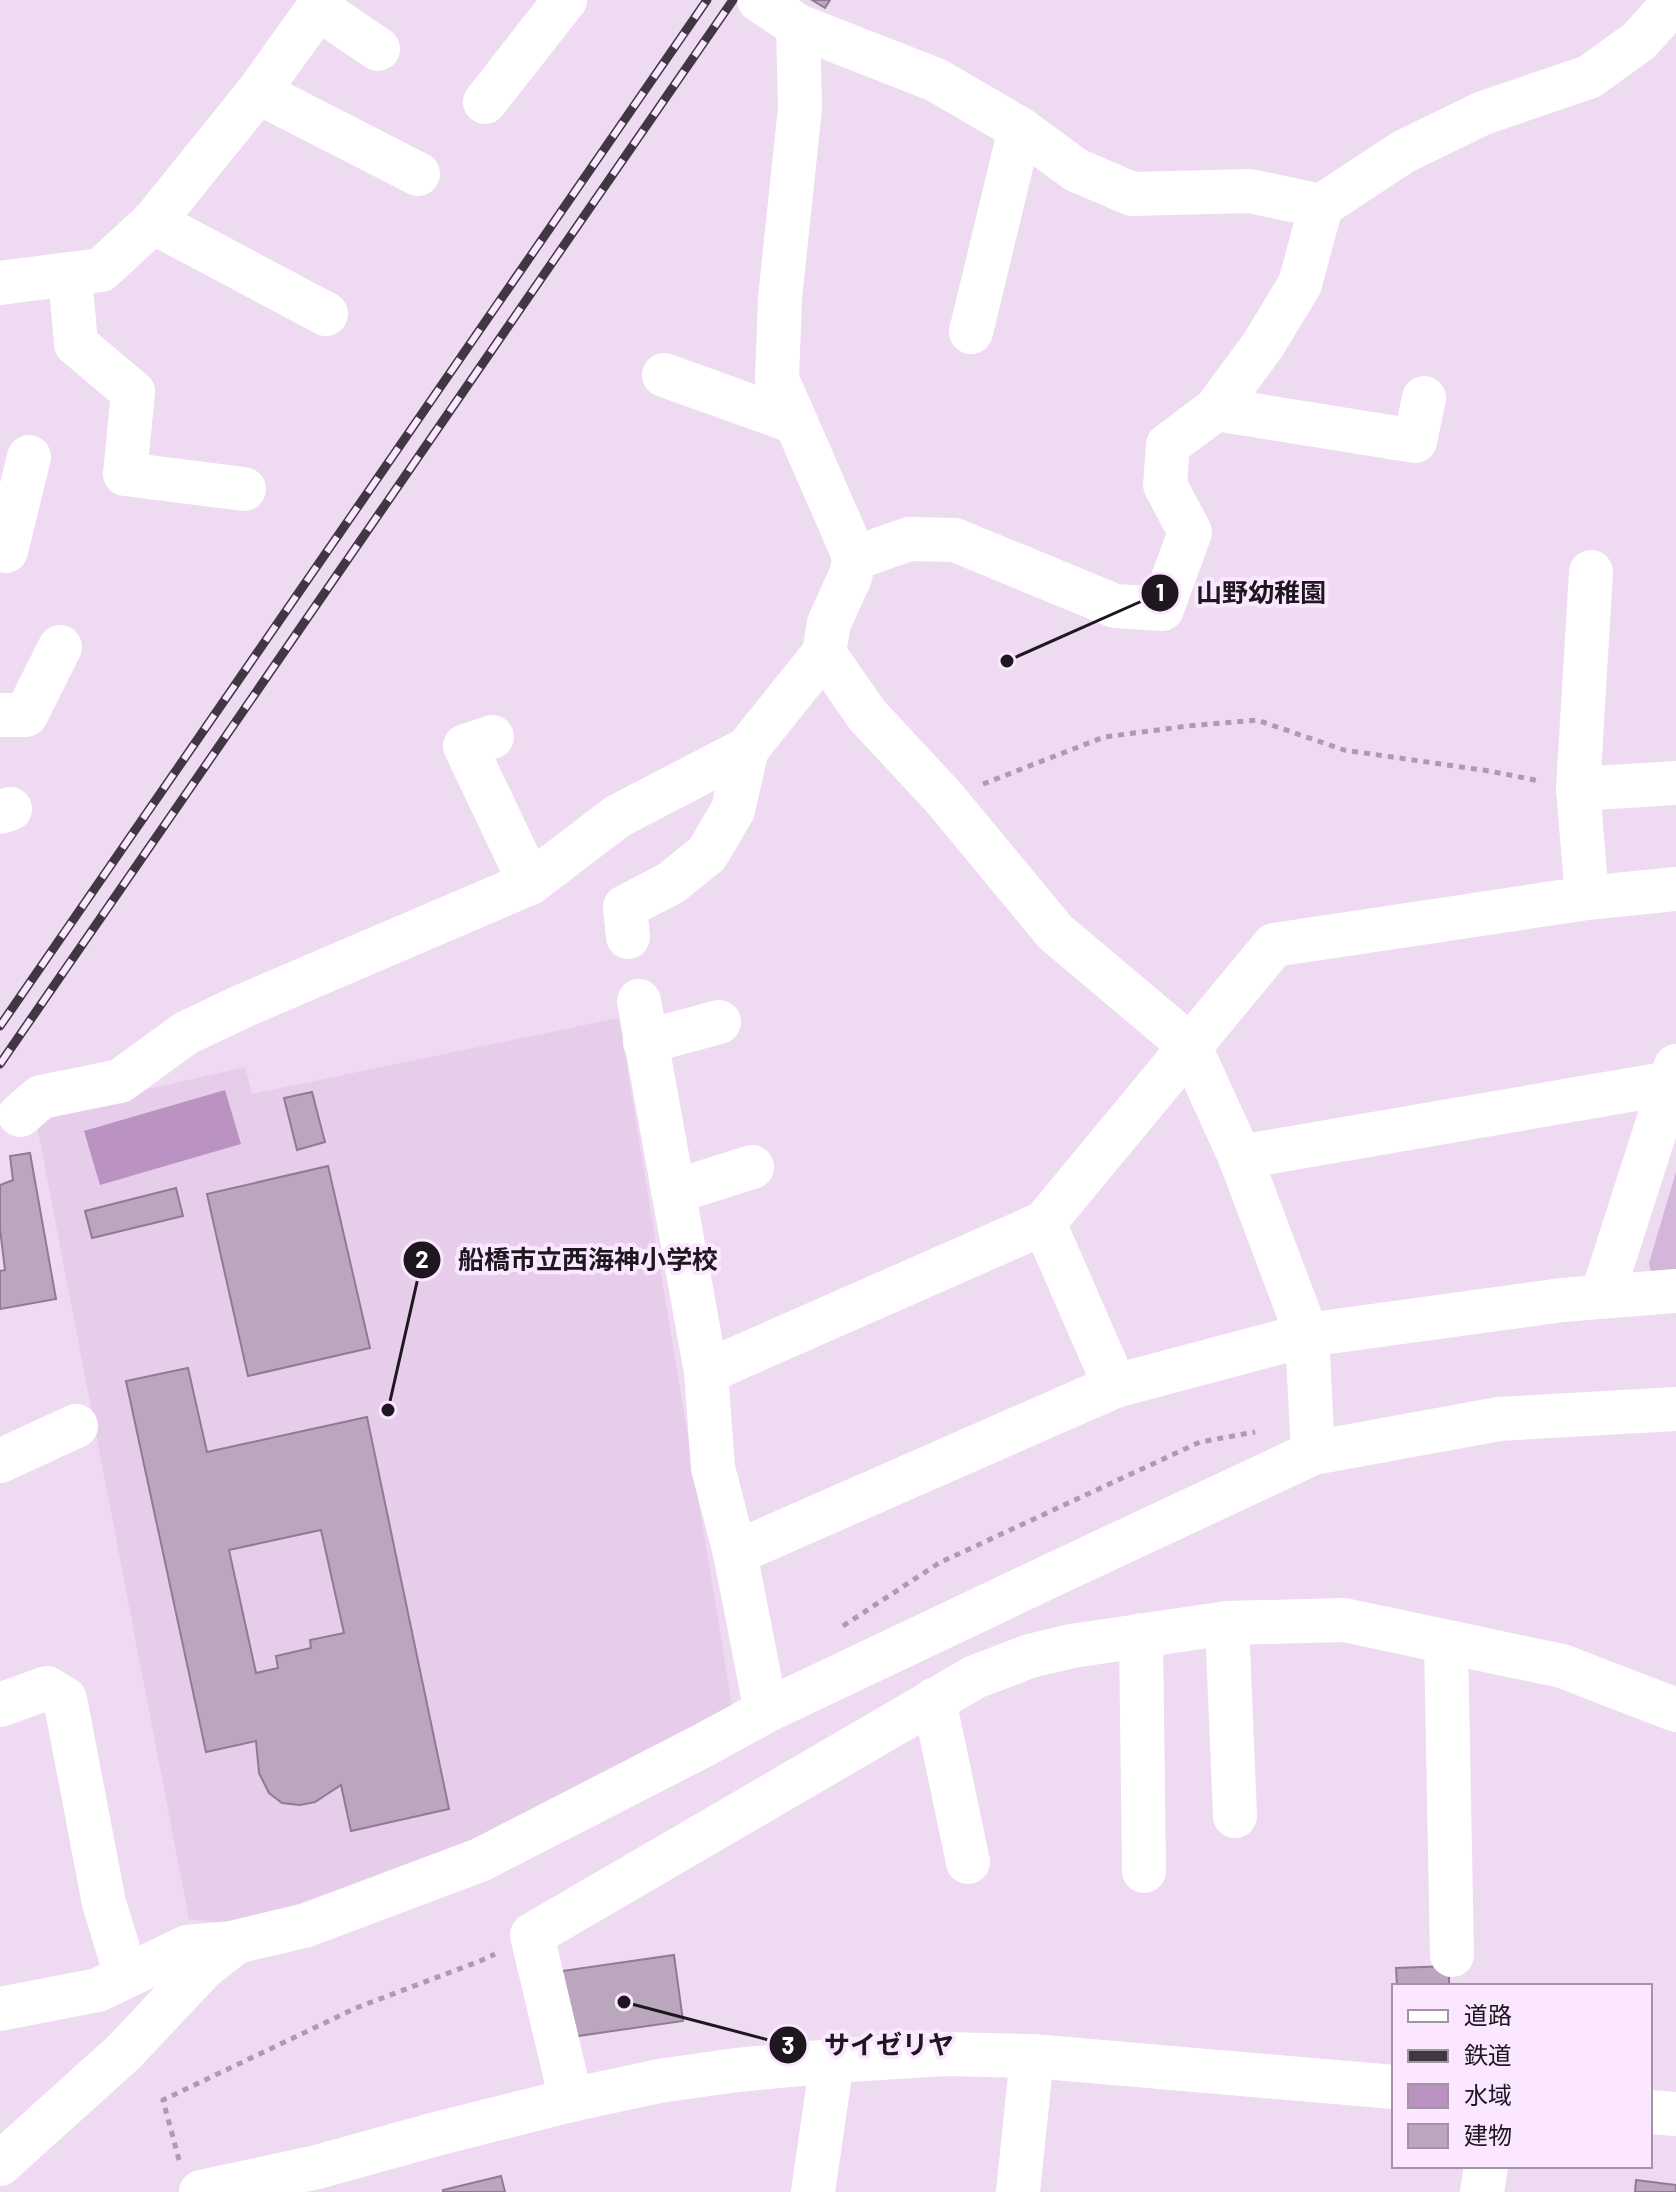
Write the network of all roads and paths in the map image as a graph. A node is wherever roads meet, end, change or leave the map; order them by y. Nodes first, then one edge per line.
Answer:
1 (565, 0) edge
2 (1676, 0) edge
3 (321, 4) edge
4 (771, 7) edge
5 (378, 49) dead end
6 (258, 92) junction
7 (485, 102) dead end
8 (1020, 129) junction
9 (418, 174) dead end
10 (1321, 206) junction
11 (153, 222) junction
12 (70, 275) junction
13 (0, 283) edge
14 (326, 314) dead end
15 (971, 332) dead end
16 (664, 375) dead end
17 (1424, 398) dead end
18 (1216, 409) junction
19 (795, 422) junction
20 (29, 457) dead end
21 (244, 489) dead end
22 (9, 504) edge
23 (6, 551) dead end
24 (855, 558) junction
25 (1591, 572) dead end
26 (60, 647) dead end
27 (824, 653) junction
28 (0, 715) edge
29 (492, 737) dead end
30 (747, 749) junction
31 (1676, 783) edge
32 (1578, 789) junction
33 (945, 799) junction
34 (530, 883) junction
35 (1676, 889) edge
36 (1587, 898) junction
37 (628, 937) dead end
38 (719, 1022) dead end
39 (1189, 1045) junction
40 (1674, 1077) edge
41 (20, 1115) dead end
42 (1240, 1157) junction
43 (752, 1167) dead end
44 (673, 1192) junction
45 (1044, 1223) junction
46 (1676, 1291) edge
47 (1602, 1296) junction
48 (1307, 1335) junction
49 (706, 1372) junction
50 (1115, 1386) junction
51 (1676, 1409) edge
52 (76, 1426) dead end
53 (1312, 1438) junction
54 (0, 1461) edge
55 (735, 1553) junction
56 (1227, 1623) junction
57 (841, 1627) dead end
58 (1141, 1635) junction
59 (1446, 1642) junction
60 (934, 1700) junction
61 (0, 1705) edge
62 (1676, 1710) edge
63 (766, 1711) junction
64 (1235, 1816) dead end
65 (968, 1862) dead end
66 (1144, 1871) dead end
67 (532, 1935) junction
68 (236, 1942) junction
69 (1452, 1955) dead end
70 (126, 1975) junction
71 (0, 2009) edge
72 (1032, 2056) junction
73 (832, 2061) junction
74 (1392, 2087) edge
75 (571, 2100) junction
76 (1652, 2112) edge
77 (1676, 2114) edge
78 (0, 2164) edge
79 (1486, 2168) edge
80 (190, 2177) edge
81 (327, 2179) edge
82 (813, 2192) edge
83 (1018, 2192) edge
84 (1482, 2192) edge

1 - 7 street
2 - 10 street
3 - 5 street
3 - 6 street
4 - 8 street
4 - 19 street
6 - 9 street
6 - 11 street
8 - 10 street
8 - 15 street
10 - 18 street
11 - 12 street
11 - 14 street
12 - 13 street
12 - 21 street
16 - 19 street
17 - 18 street
18 - 24 street
19 - 24 street
20 - 22 street
22 - 23 street
24 - 27 street
25 - 32 street
26 - 28 street
27 - 30 street
27 - 33 street
29 - 34 street
30 - 34 street
30 - 37 street
31 - 32 street
32 - 33 path
32 - 36 street
33 - 39 street
34 - 41 street
35 - 36 street
36 - 39 street
38 - 44 street
39 - 42 street
39 - 45 street
40 - 42 street
40 - 47 street
42 - 48 street
43 - 44 street
44 - 49 street
45 - 49 street
45 - 50 street
46 - 47 street
47 - 48 street
48 - 50 street
48 - 53 street
49 - 55 street
50 - 55 street
51 - 53 street
52 - 54 street
53 - 57 path
53 - 63 street
55 - 63 street
56 - 58 street
56 - 59 street
56 - 64 street
58 - 60 street
58 - 66 street
59 - 62 street
59 - 69 street
60 - 65 street
60 - 67 street
61 - 70 street
63 - 68 street
67 - 75 street
67 - 80 path
68 - 70 street
68 - 78 street
70 - 71 street
72 - 73 street
72 - 74 street
72 - 83 street
73 - 75 street
73 - 82 street
75 - 81 street
76 - 77 street
79 - 84 street
80 - 81 street

